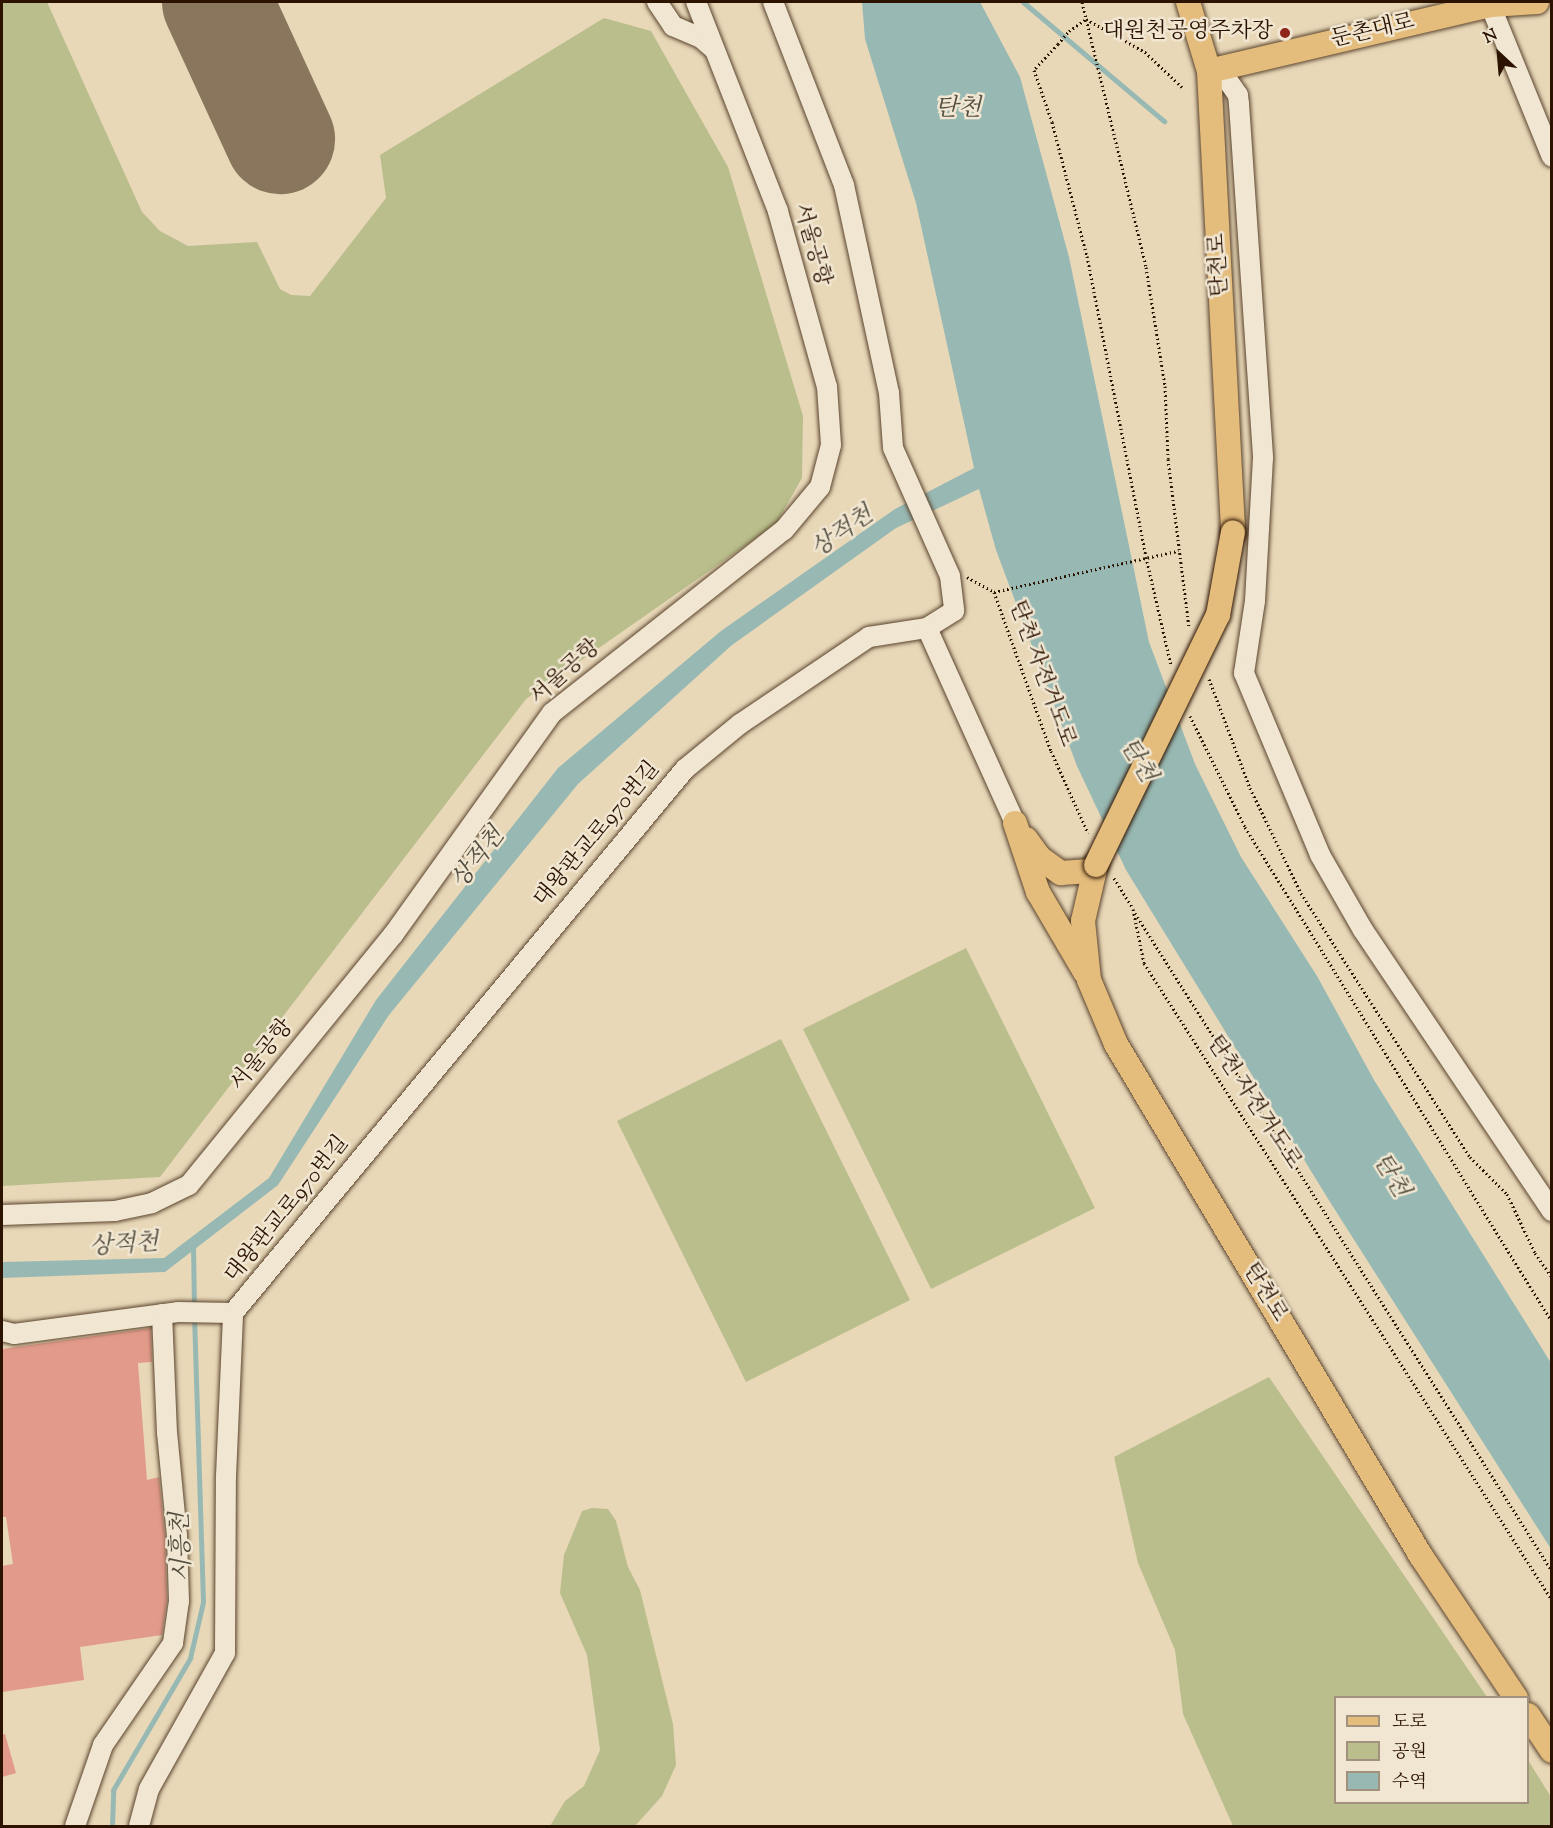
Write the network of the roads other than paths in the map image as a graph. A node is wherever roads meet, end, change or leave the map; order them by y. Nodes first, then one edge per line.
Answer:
1 (657, 2) edge
2 (696, 2) edge
3 (773, 2) edge
4 (1188, 2) edge
5 (1537, 2) edge
6 (1490, 3) edge
7 (717, 52) junction
8 (1214, 69) junction
9 (1551, 157) edge
10 (927, 628) junction
11 (1015, 823) junction
12 (1098, 863) junction
13 (1089, 980) junction
14 (1551, 1211) edge
15 (2, 1215) edge
16 (170, 1313) junction
17 (231, 1313) junction
18 (2, 1331) edge
19 (1515, 1696) edge
20 (1529, 1718) edge
21 (1551, 1750) edge
22 (75, 1827) edge
23 (139, 1827) edge

1 - 7 street
2 - 7 street, 서울공항
3 - 10 street
4 - 8 main road, 탄천로
5 - 6 main road, 둔촌대로
6 - 8 main road, 둔촌대로
6 - 9 street
7 - 15 street, 서울공항
8 - 12 main road, 탄천로, bridge
8 - 14 street
10 - 11 street
10 - 17 street, 대왕판교로970번길
11 - 12 main road
11 - 13 main road
12 - 13 main road, 탄천로
13 - 19 main road, 탄천로
16 - 17 street
16 - 18 street
16 - 22 street
17 - 23 street
20 - 21 main road

